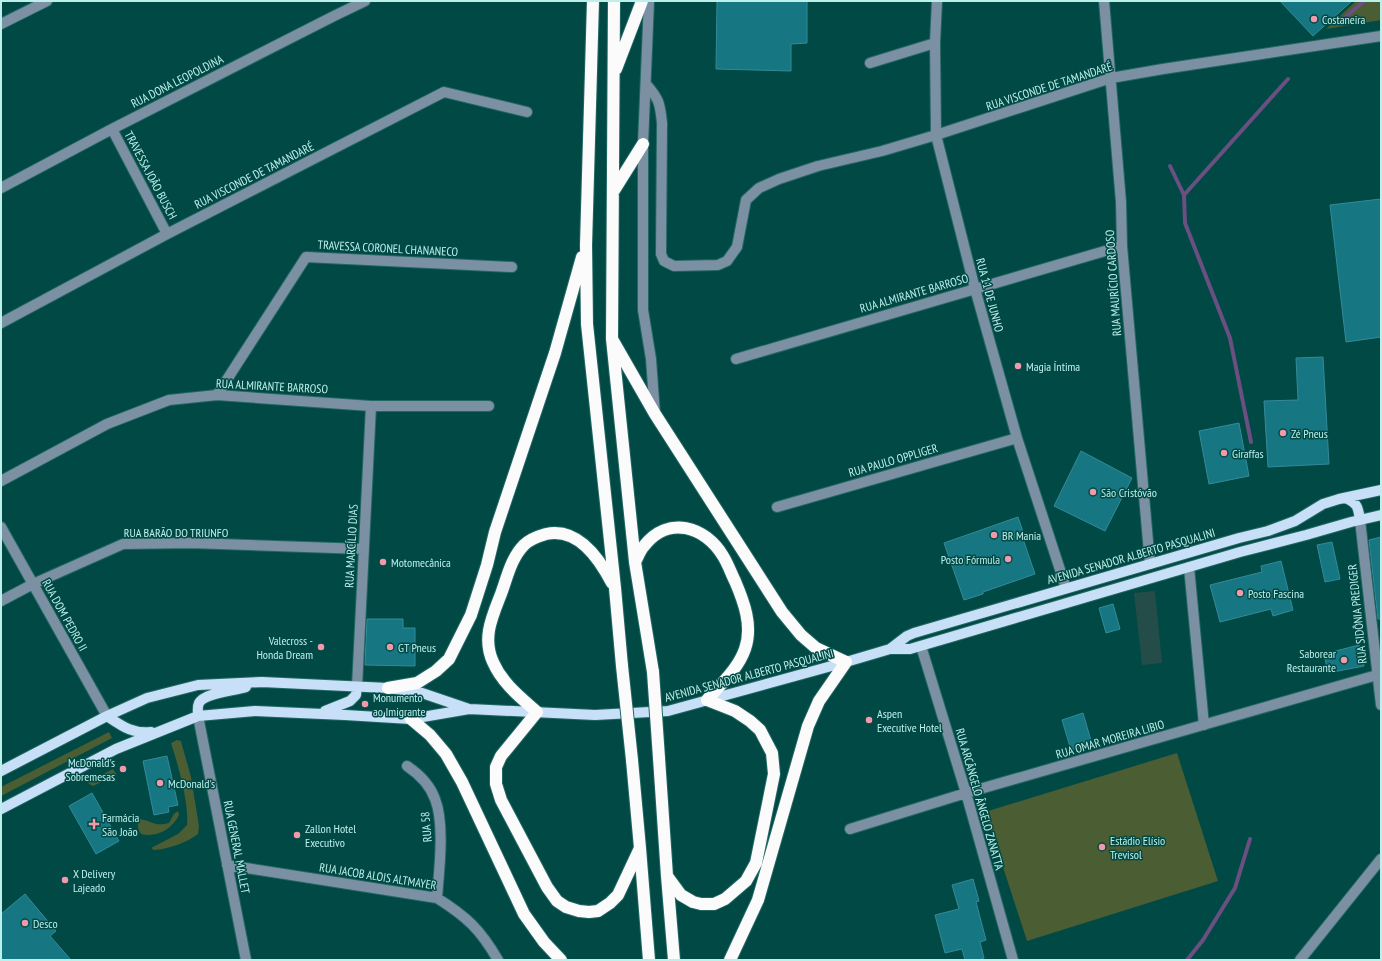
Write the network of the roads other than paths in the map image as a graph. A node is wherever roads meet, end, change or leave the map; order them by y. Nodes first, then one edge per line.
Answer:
1 (47, 1) edge
2 (366, 1) edge
3 (593, 1) edge
4 (614, 1) edge
5 (642, 1) edge
6 (649, 1) edge
7 (937, 1) edge
8 (1104, 1) edge
9 (1, 24) edge
10 (1381, 36) edge
11 (935, 43) junction
12 (870, 62) dead end
13 (614, 76) junction
14 (1111, 78) junction
15 (646, 84) junction
16 (527, 112) dead end
17 (112, 129) junction
18 (936, 136) junction
19 (643, 144) junction
20 (1, 188) edge
21 (613, 193) junction
22 (167, 234) junction
23 (586, 245) junction
24 (1122, 246) junction
25 (512, 267) dead end
26 (975, 289) junction
27 (1, 322) edge
28 (612, 339) junction
29 (736, 359) dead end
30 (217, 395) junction
31 (371, 406) junction
32 (489, 406) dead end
33 (655, 414) junction
34 (1017, 438) junction
35 (1, 481) edge
36 (1381, 490) edge
37 (1346, 498) junction
38 (776, 507) dead end
39 (1381, 515) edge
40 (1360, 520) junction
41 (1, 527) edge
42 (364, 549) junction
43 (635, 562) junction
44 (1150, 564) junction
45 (1189, 567) junction
46 (33, 584) junction
47 (615, 588) junction
48 (1066, 588) junction
49 (1, 601) edge
50 (921, 646) junction
51 (890, 649) junction
52 (846, 662) junction
53 (1377, 675) junction
54 (262, 682) junction
55 (357, 687) junction
56 (388, 688) junction
57 (707, 700) junction
58 (1381, 705) edge
59 (469, 709) junction
60 (536, 712) junction
61 (317, 713) junction
62 (107, 716) junction
63 (198, 716) junction
64 (411, 719) junction
65 (1204, 725) junction
66 (158, 731) junction
67 (407, 766) dead end
68 (1, 771) edge
69 (966, 793) junction
70 (1, 809) edge
71 (850, 828) dead end
72 (640, 848) junction
73 (1381, 859) edge
74 (227, 865) junction
75 (667, 876) junction
76 (437, 898) junction
77 (1307, 955) edge
78 (246, 960) edge
79 (498, 960) edge
80 (561, 960) edge
81 (649, 960) edge
82 (674, 960) edge
83 (730, 960) edge
84 (1014, 960) edge
85 (1300, 960) edge

1 - 9 street
2 - 17 street, RUA DONA LEOPOLDINA
3 - 23 highway
4 - 13 highway
5 - 13 highway
6 - 15 street
7 - 11 street, RUA 11 DE JUNHO
8 - 14 street, RUA MAURÍCIO CARDOSO
10 - 14 street, RUA VISCONDE DE TAMANDARÉ
11 - 12 street
11 - 18 street, RUA 11 DE JUNHO
13 - 21 highway
14 - 18 street, RUA VISCONDE DE TAMANDARÉ
14 - 24 street, RUA MAURÍCIO CARDOSO
15 - 18 street, RUA VISCONDE DE TAMANDARÉ
15 - 19 street
16 - 22 street, RUA VISCONDE DE TAMANDARÉ
17 - 20 street, RUA DONA LEOPOLDINA
17 - 22 street, TRAVESSA JOÃO BUSCH
18 - 26 street, RUA 11 DE JUNHO
19 - 21 highway
19 - 33 street
21 - 28 highway
22 - 27 street, RUA VISCONDE DE TAMANDARÉ
23 - 47 highway
23 - 56 highway
24 - 26 street, RUA ALMIRANTE BARROSO
24 - 44 street, RUA MAURÍCIO CARDOSO
25 - 30 street, TRAVESSA CORONEL CHANANECO
26 - 29 street, RUA ALMIRANTE BARROSO
26 - 34 street, RUA 11 DE JUNHO
28 - 33 highway
28 - 43 highway
30 - 31 street, RUA ALMIRANTE BARROSO
30 - 35 street, RUA ALMIRANTE BARROSO
31 - 32 street, RUA ALMIRANTE BARROSO
31 - 42 street, RUA MARCÍLIO DIAS
33 - 52 highway
34 - 38 street, RUA PAULO OPPLIGER
34 - 48 street, RUA 11 DE JUNHO
36 - 37 main road, AVENIDA SENADOR ALBERTO PASQUALINI
37 - 40 main road
37 - 44 main road, AVENIDA SENADOR ALBERTO PASQUALINI
39 - 40 main road, AVENIDA SENADOR ALBERTO PASQUALINI
40 - 45 main road, AVENIDA SENADOR ALBERTO PASQUALINI
40 - 53 street, RUA SIDÔNIA PREDIGER
41 - 46 street, RUA DOM PEDRO II
42 - 46 street, RUA BARÃO DO TRIUNFO
42 - 55 street, RUA MARCÍLIO DIAS
43 - 57 highway
43 - 75 highway, bridge
44 - 48 main road, AVENIDA SENADOR ALBERTO PASQUALINI
45 - 50 main road, AVENIDA SENADOR ALBERTO PASQUALINI
45 - 65 street
46 - 49 street, RUA BARÃO DO TRIUNFO
46 - 62 street, RUA DOM PEDRO II
47 - 60 highway
47 - 72 highway, bridge
48 - 51 main road, AVENIDA SENADOR ALBERTO PASQUALINI
50 - 51 main road, AVENIDA SENADOR ALBERTO PASQUALINI
50 - 69 street, RUA ARCÂNGELO ÂNGELO ZANATTA
51 - 52 main road, AVENIDA SENADOR ALBERTO PASQUALINI
52 - 57 main road, AVENIDA SENADOR ALBERTO PASQUALINI
52 - 83 highway
53 - 58 street, RUA SIDÔNIA PREDIGER
53 - 65 street, RUA OMAR MOREIRA LIBIO
54 - 55 main road, AVENIDA SENADOR ALBERTO PASQUALINI
54 - 62 main road, AVENIDA SENADOR ALBERTO PASQUALINI
54 - 63 main road
55 - 56 main road, AVENIDA SENADOR ALBERTO PASQUALINI
55 - 61 main road
56 - 59 main road, AVENIDA SENADOR ALBERTO PASQUALINI
57 - 60 main road, AVENIDA SENADOR ALBERTO PASQUALINI
57 - 75 highway
59 - 60 main road, AVENIDA SENADOR ALBERTO PASQUALINI
59 - 64 main road, AVENIDA SENADOR ALBERTO PASQUALINI
60 - 72 highway
61 - 63 main road, AVENIDA SENADOR ALBERTO PASQUALINI
61 - 64 main road, AVENIDA SENADOR ALBERTO PASQUALINI
62 - 66 main road
62 - 68 main road, AVENIDA SENADOR ALBERTO PASQUALINI
63 - 66 main road, AVENIDA SENADOR ALBERTO PASQUALINI
63 - 74 street, RUA GENERAL MALLET
64 - 80 highway
65 - 69 street, RUA OMAR MOREIRA LIBIO
66 - 70 main road, AVENIDA SENADOR ALBERTO PASQUALINI
67 - 76 street, RUA 58
69 - 71 street, RUA OMAR MOREIRA LIBIO
69 - 84 street, RUA ARCÂNGELO ÂNGELO ZANATTA
72 - 81 highway
73 - 77 street
74 - 76 street, RUA JACOB ALOIS ALTMAYER
74 - 78 street, RUA GENERAL MALLET
75 - 82 highway
76 - 79 street, RUA JACOB ALOIS ALTMAYER
77 - 85 street

